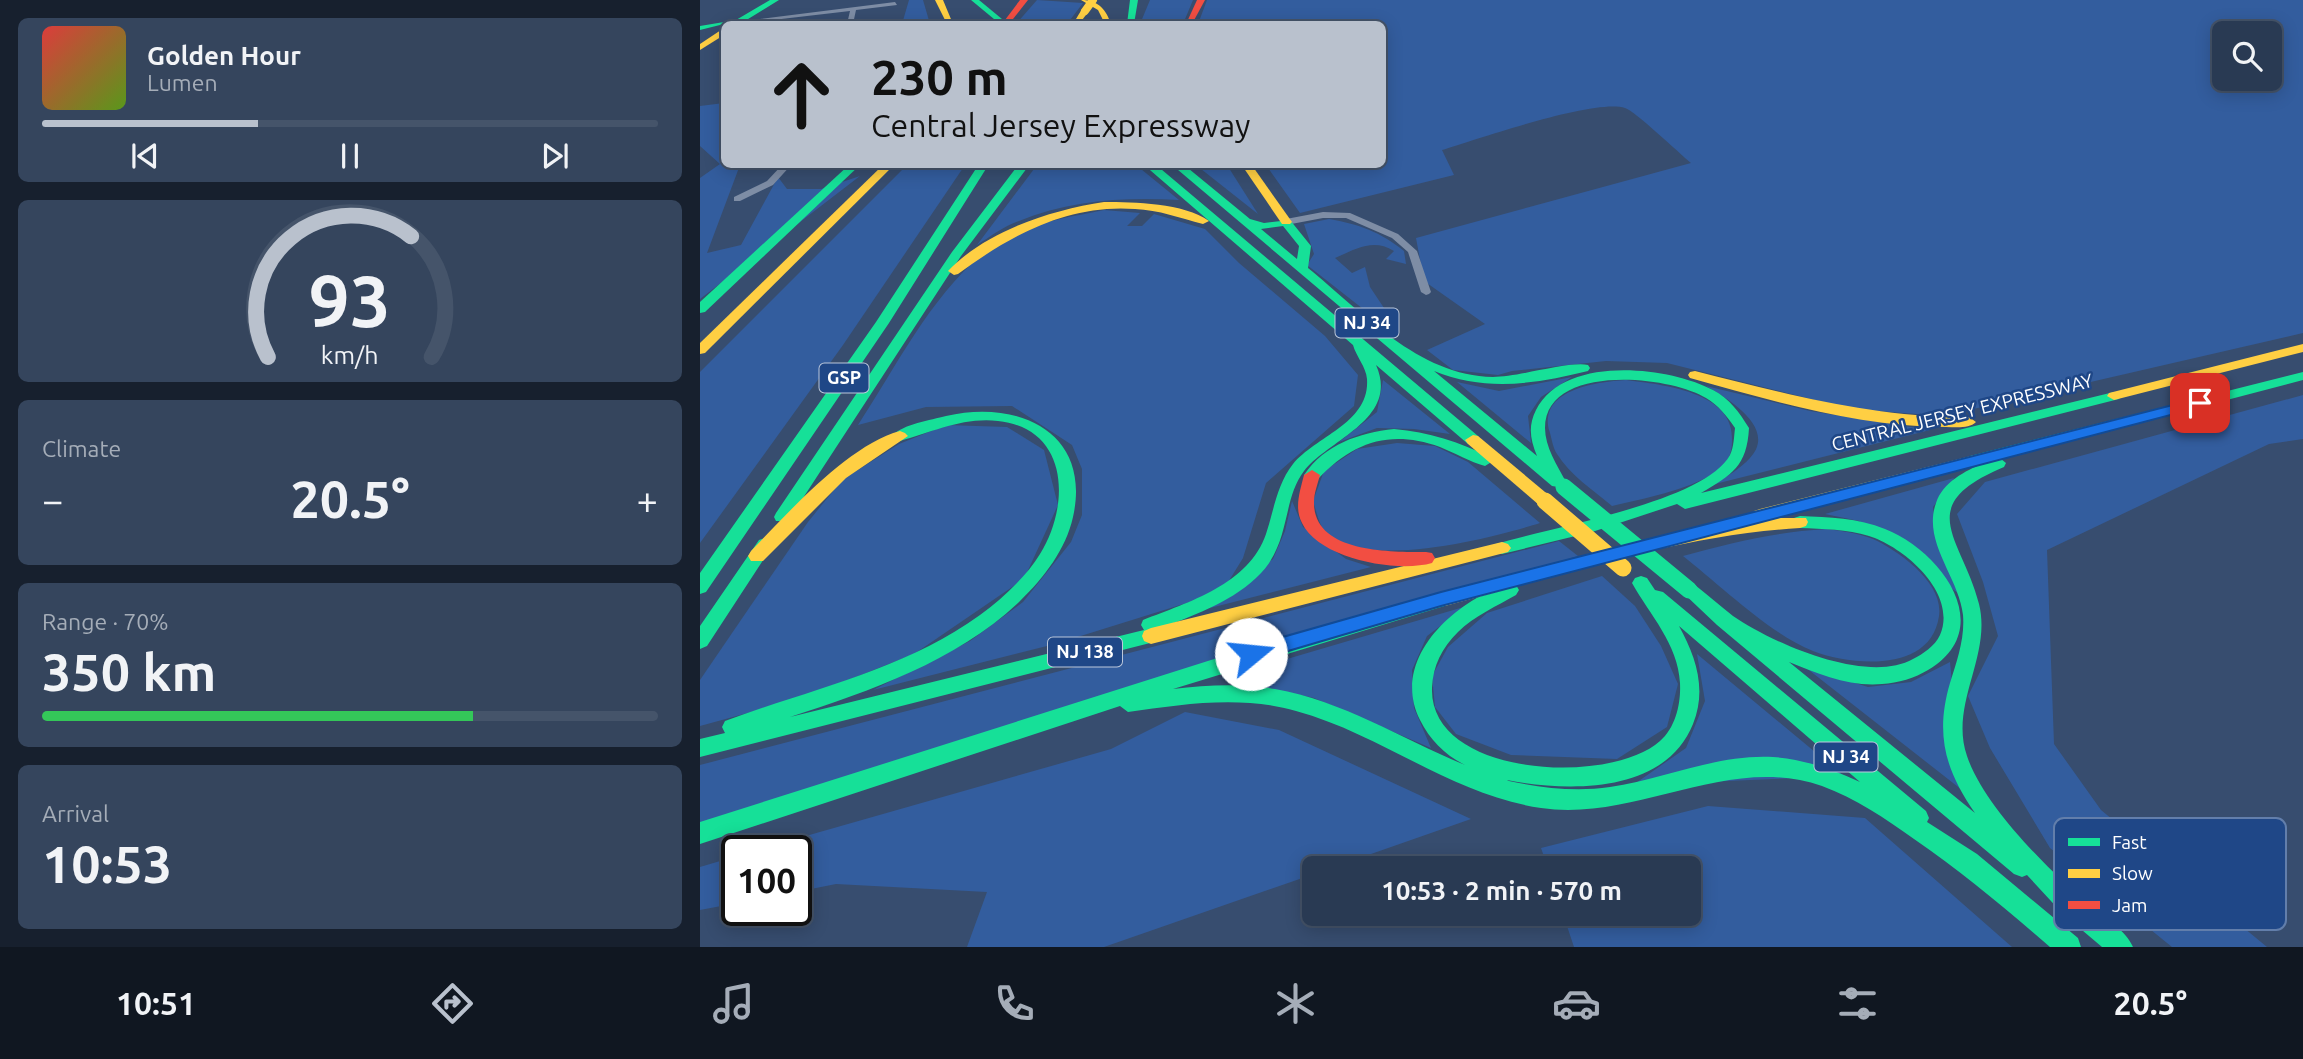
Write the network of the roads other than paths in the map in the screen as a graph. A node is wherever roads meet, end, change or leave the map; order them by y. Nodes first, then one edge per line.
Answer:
1 (775, 0) edge
2 (939, 0) edge
3 (959, 0) edge
4 (975, 0) edge
5 (1024, 0) edge
6 (1135, 0) edge
7 (1201, 0) edge
8 (895, 4) dead end
9 (854, 8) junction
10 (1085, 9) edge
11 (740, 21) edge
12 (753, 21) edge
13 (851, 21) edge
14 (949, 21) edge
15 (984, 21) edge
16 (1003, 21) edge
17 (1008, 21) edge
18 (1107, 21) edge
19 (1131, 21) edge
20 (1190, 21) edge
21 (721, 25) edge
22 (700, 28) edge
23 (721, 34) edge
24 (700, 48) edge
25 (784, 168) edge
26 (852, 168) edge
27 (886, 168) edge
28 (981, 168) edge
29 (1022, 168) edge
30 (1153, 168) edge
31 (1249, 168) edge
32 (1188, 170) edge
33 (737, 199) dead end
34 (1246, 222) junction
35 (1286, 222) junction
36 (1240, 244) junction
37 (1302, 270) junction
38 (934, 289) junction
39 (1426, 292) dead end
40 (700, 309) edge
41 (1358, 344) junction
42 (2303, 348) edge
43 (700, 351) edge
44 (1402, 351) junction
45 (2303, 376) edge
46 (2034, 415) junction
47 (2041, 444) junction
48 (1524, 483) junction
49 (1561, 484) junction
50 (1632, 516) junction
51 (1694, 534) junction
52 (757, 556) junction
53 (1470, 556) junction
54 (1550, 571) junction
55 (1641, 583) junction
56 (700, 587) edge
57 (1724, 620) junction
58 (700, 641) edge
59 (1077, 654) junction
60 (1071, 712) junction
61 (700, 739) edge
62 (700, 748) edge
63 (700, 834) edge
64 (1978, 870) junction
65 (2054, 885) edge
66 (2054, 892) edge
67 (2100, 930) edge
68 (2068, 947) edge
69 (2121, 947) edge

1 - 11 main road
2 - 14 main road
3 - 15 main road
4 - 16 main road
5 - 17 main road
6 - 19 main road
7 - 20 main road
8 - 9 street
9 - 12 street
9 - 13 street
10 - 18 main road
21 - 22 main road
23 - 24 main road
25 - 33 street
26 - 40 main road
27 - 43 main road
28 - 56 main road, GSP
29 - 38 main road
30 - 36 main road, NJ 34
31 - 35 main road
32 - 34 main road, NJ 34
34 - 35 main road
34 - 37 main road, NJ 34
35 - 37 main road
35 - 39 street
36 - 38 main road
36 - 41 main road, NJ 34
37 - 44 main road, NJ 34
38 - 52 main road
41 - 48 main road, NJ 34
41 - 59 main road
42 - 46 main road, CENTRAL JERSEY EXPRESSWAY
44 - 46 main road
44 - 49 main road, NJ 34
45 - 47 main road
46 - 50 main road, CENTRAL JERSEY EXPRESSWAY
47 - 51 main road
47 - 65 main road
48 - 53 main road
48 - 55 main road, NJ 34, bridge
49 - 50 main road
49 - 57 main road, NJ 34, bridge
50 - 53 main road, NJ 138
51 - 54 main road, NJ 138
51 - 57 main road
52 - 58 main road
52 - 61 main road
53 - 59 main road, NJ 138
54 - 55 main road
54 - 60 main road, NJ 138
55 - 64 main road, NJ 34
57 - 66 main road, NJ 34
59 - 62 main road, NJ 138
60 - 63 main road, NJ 138
60 - 64 main road
64 - 68 main road, NJ 34
67 - 69 main road, NJ 34

